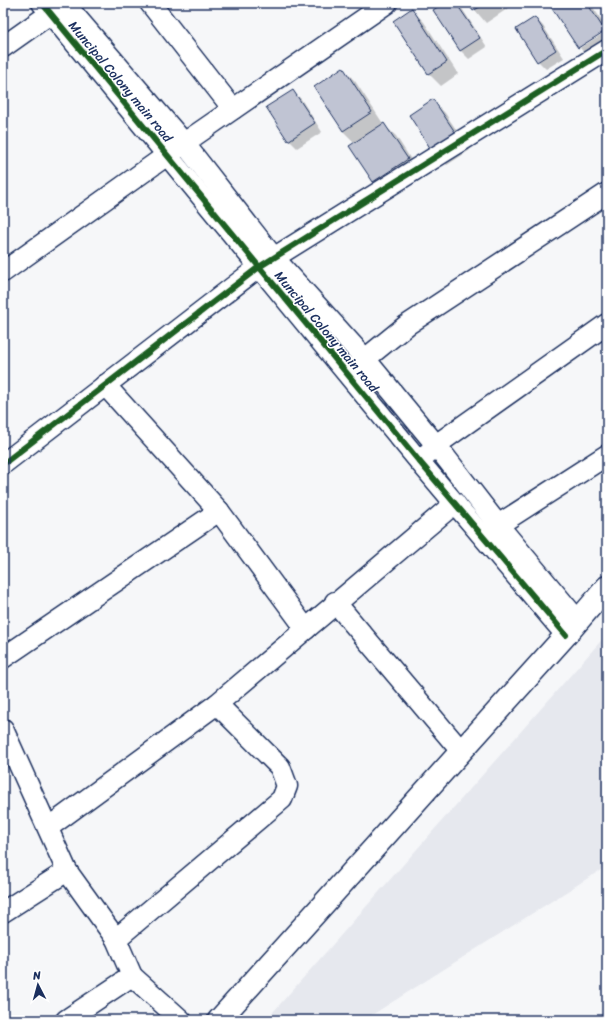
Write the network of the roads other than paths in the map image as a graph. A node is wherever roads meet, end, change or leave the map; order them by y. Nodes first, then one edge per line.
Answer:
1 (150, 3) edge
2 (387, 3) edge
3 (58, 5) edge
4 (3, 47) edge
5 (607, 50) edge
6 (233, 109) junction
7 (184, 143) junction
8 (168, 154) junction
9 (607, 193) edge
10 (267, 262) junction
11 (3, 272) edge
12 (607, 324) edge
13 (366, 360) junction
14 (348, 373) junction
15 (106, 385) junction
16 (436, 445) junction
17 (607, 455) edge
18 (419, 461) junction
19 (3, 464) edge
20 (455, 503) junction
21 (219, 511) junction
22 (491, 531) junction
23 (607, 587) edge
24 (335, 602) junction
25 (306, 628) junction
26 (572, 628) junction
27 (3, 658) edge
28 (217, 704) junction
29 (3, 729) edge
30 (461, 750) junction
31 (10, 764) edge
32 (49, 827) junction
33 (67, 871) junction
34 (3, 912) edge
35 (116, 939) junction
36 (132, 976) junction
37 (66, 1020) edge
38 (181, 1020) edge
39 (219, 1020) edge

1 - 6 street
2 - 6 street
3 - 4 street
3 - 7 street
3 - 8 street, Muncipal Colony main road
5 - 10 street
6 - 7 street
7 - 8 street
7 - 10 street
8 - 10 street, Muncipal Colony main road
8 - 11 street
9 - 13 street
10 - 13 street
10 - 14 street, Muncipal Colony main road
10 - 15 street
12 - 16 street
13 - 14 street
13 - 16 street
14 - 18 street, Muncipal Colony main road
15 - 19 street
15 - 21 street
16 - 18 street
16 - 22 street
17 - 22 street
18 - 20 street, Muncipal Colony main road
20 - 22 street, Muncipal Colony main road
20 - 24 street
21 - 25 street
21 - 27 street
22 - 26 street, Muncipal Colony main road
23 - 26 street
24 - 25 street
24 - 30 street
25 - 28 street
26 - 30 street
28 - 32 street
28 - 35 street
29 - 31 street
30 - 39 street
31 - 32 street
32 - 33 street
33 - 34 street
33 - 35 street
35 - 36 street
36 - 37 street
36 - 38 street

